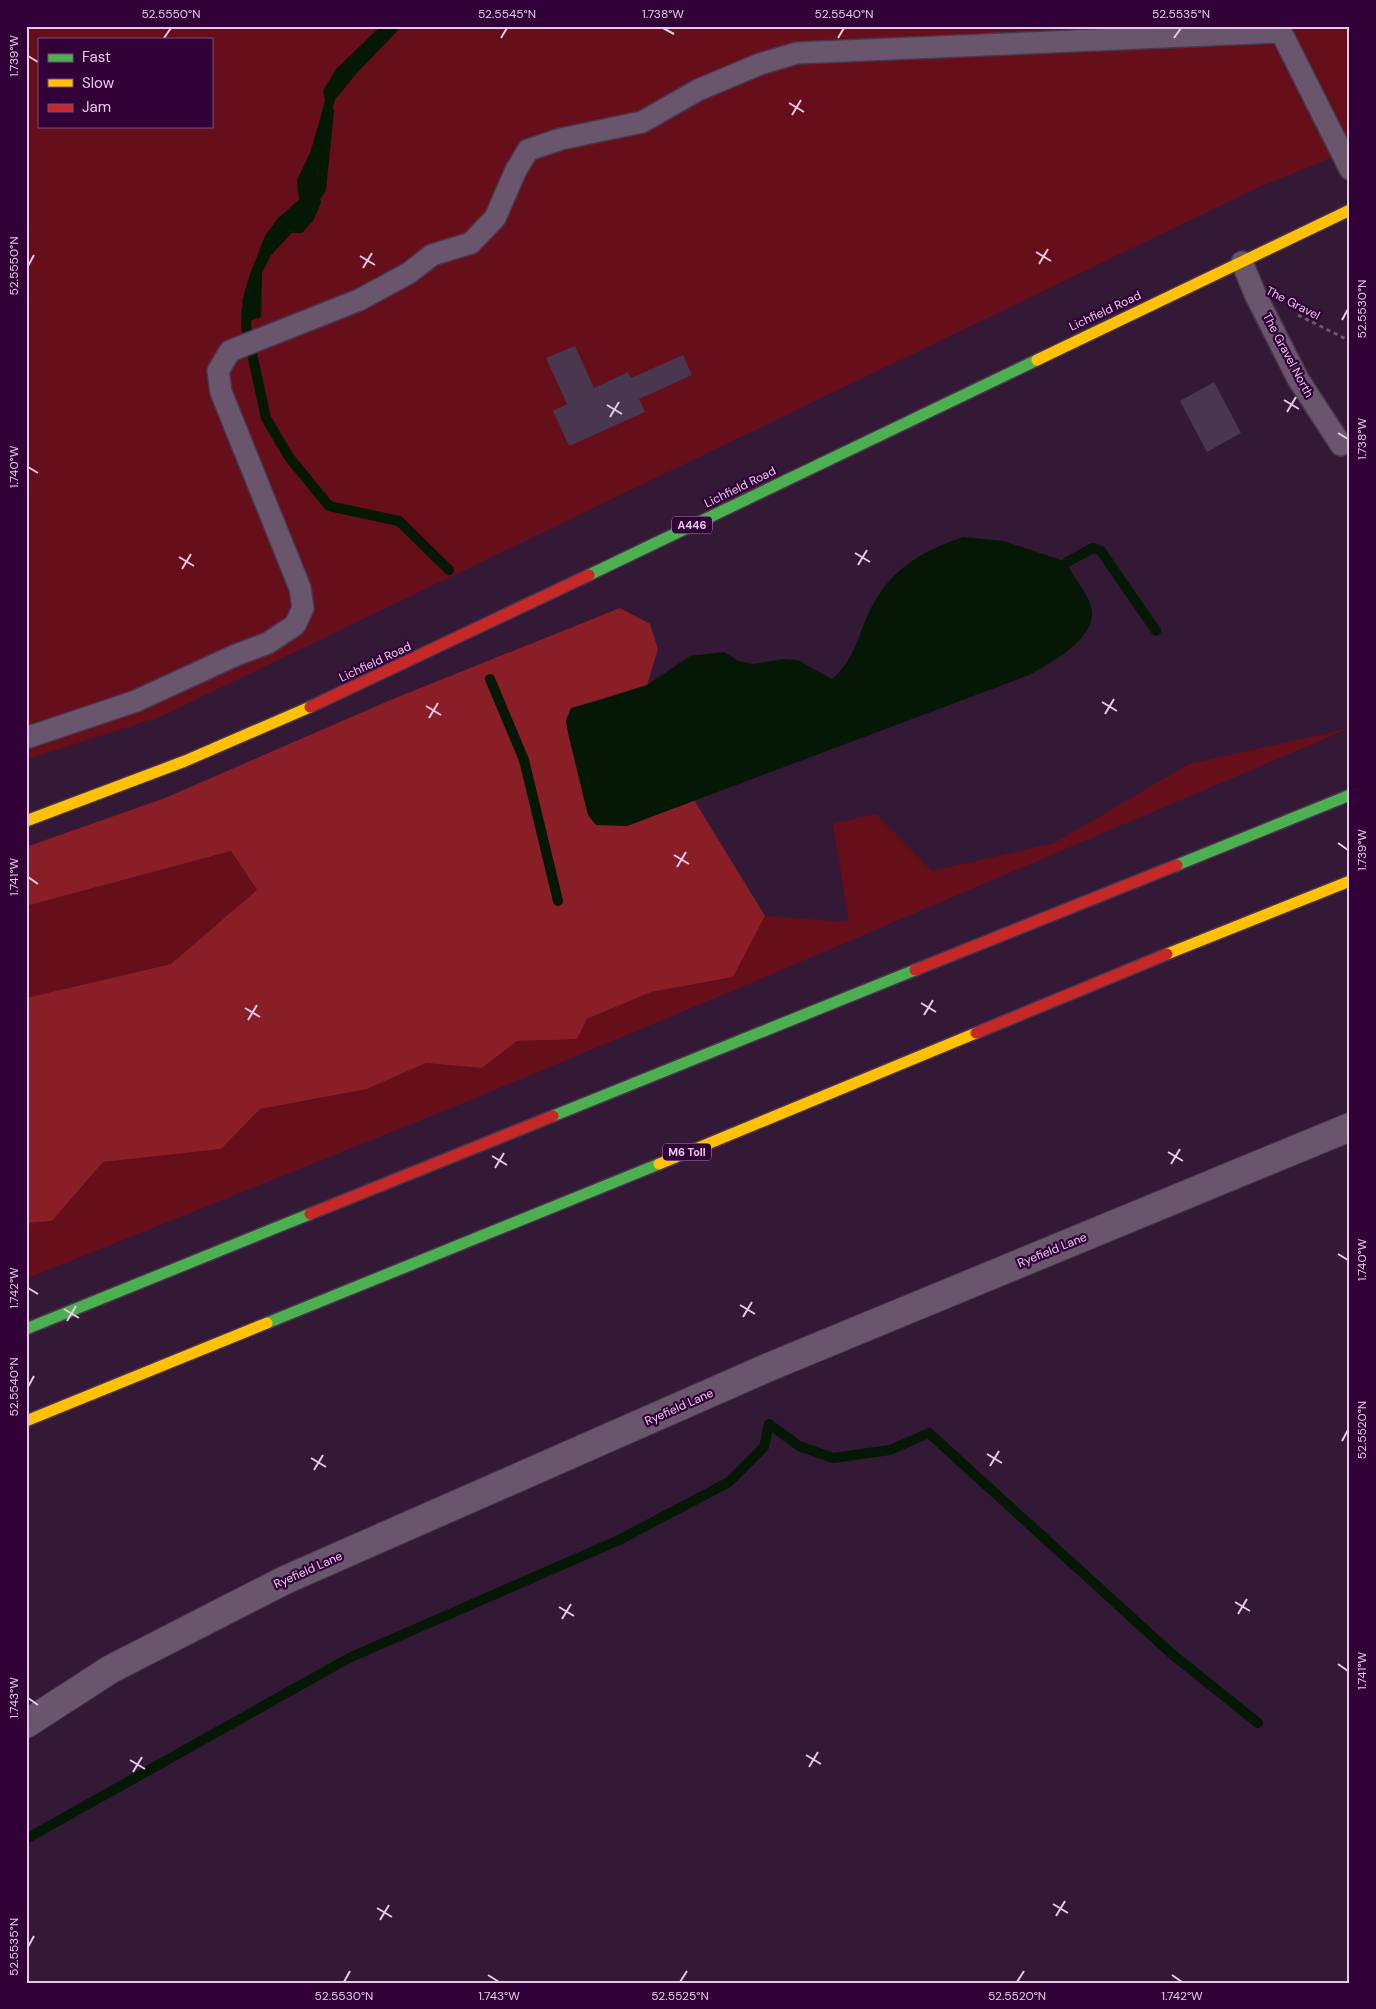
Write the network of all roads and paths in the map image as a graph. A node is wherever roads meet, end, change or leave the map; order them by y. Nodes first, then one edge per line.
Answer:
1 (1279, 29) edge
2 (1350, 170) edge
3 (1350, 210) edge
4 (1242, 262) junction
5 (1255, 294) junction
6 (1350, 341) edge
7 (1341, 445) dead end
8 (26, 738) edge
9 (1350, 795) edge
10 (26, 821) edge
11 (1350, 881) edge
12 (1350, 1127) edge
13 (26, 1330) edge
14 (26, 1421) edge
15 (26, 1724) edge

1 - 2 lane
1 - 8 lane
3 - 4 highway, Lichfield Road / A446
4 - 5 lane, The Gravel North
4 - 10 highway, Lichfield Road / A446
5 - 6 path, The Gravel
5 - 7 lane, The Gravel North
9 - 13 highway
11 - 14 highway, M6 Toll
12 - 15 street, Ryefield Lane

